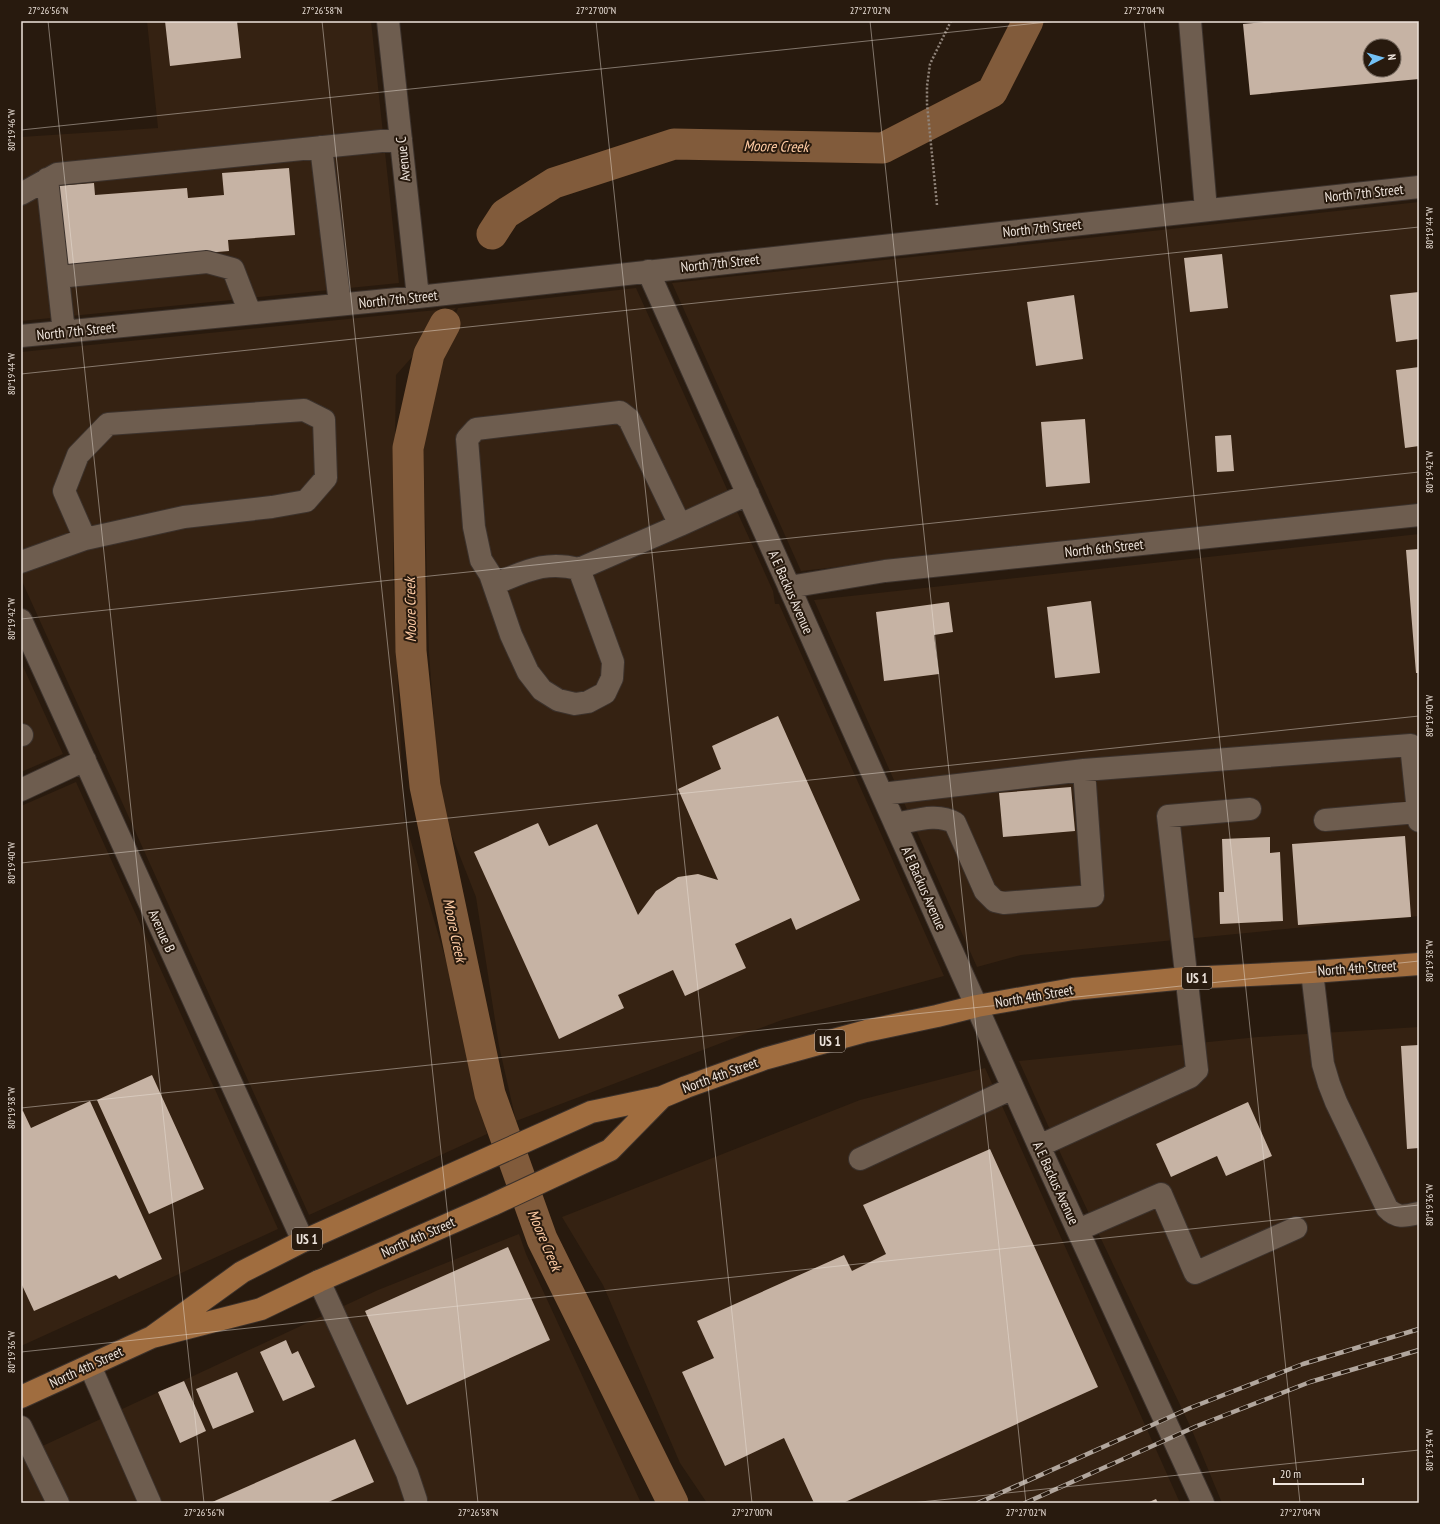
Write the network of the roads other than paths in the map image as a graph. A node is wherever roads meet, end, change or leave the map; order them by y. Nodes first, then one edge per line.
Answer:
1 (388, 21) edge
2 (1190, 21) edge
3 (401, 139) junction
4 (321, 147) junction
5 (47, 179) junction
6 (1419, 187) edge
7 (21, 194) edge
8 (1206, 210) junction
9 (648, 271) junction
10 (58, 277) junction
11 (418, 297) junction
12 (340, 304) junction
13 (250, 313) junction
14 (64, 332) junction
15 (21, 336) edge
16 (748, 494) junction
17 (1419, 515) edge
18 (680, 525) junction
19 (85, 539) junction
20 (21, 562) edge
21 (579, 569) junction
22 (494, 584) junction
23 (789, 588) junction
24 (21, 620) edge
25 (85, 760) junction
26 (1084, 770) junction
27 (1417, 777) edge
28 (21, 790) edge
29 (882, 794) junction
30 (1250, 809) dead end
31 (1419, 816) edge
32 (1325, 820) dead end
33 (895, 824) junction
34 (1419, 964) edge
35 (1312, 972) junction
36 (1186, 978) junction
37 (977, 1006) junction
38 (1013, 1088) junction
39 (662, 1097) junction
40 (1039, 1146) junction
41 (860, 1159) dead end
42 (1419, 1213) edge
43 (1296, 1228) dead end
44 (1078, 1230) junction
45 (302, 1241) junction
46 (319, 1280) junction
47 (152, 1337) junction
48 (90, 1366) junction
49 (21, 1397) edge
50 (21, 1427) edge
51 (58, 1503) edge
52 (150, 1503) edge
53 (415, 1503) edge
54 (1203, 1503) edge

1 - 3 street, Avenue C
2 - 8 street
3 - 4 street
3 - 11 street, Avenue C
4 - 5 street
4 - 12 street
5 - 7 street
5 - 10 street
6 - 8 street, North 7th Street
8 - 9 street, North 7th Street
9 - 11 street, North 7th Street
9 - 16 street, A E Backus Avenue
10 - 13 street
10 - 14 street
11 - 12 street, North 7th Street
12 - 13 street, North 7th Street
13 - 14 street, North 7th Street
14 - 15 street, North 7th Street
16 - 18 street
16 - 23 street, A E Backus Avenue
17 - 23 street, North 6th Street
18 - 21 street
18 - 22 street
19 - 19 street
19 - 20 street
21 - 22 street
21 - 22 street
23 - 29 street, A E Backus Avenue
24 - 25 street, Avenue B
25 - 28 street
25 - 45 street, Avenue B
26 - 27 street
26 - 29 street
26 - 33 street
27 - 31 street
29 - 33 street, A E Backus Avenue
30 - 36 street
31 - 32 street
33 - 37 street, A E Backus Avenue
34 - 35 main road, North 4th Street / US 1
35 - 36 main road, North 4th Street / US 1
35 - 42 street
36 - 37 main road, North 4th Street / US 1
36 - 40 street
37 - 38 street, A E Backus Avenue
37 - 39 main road, North 4th Street / US 1
38 - 40 street, A E Backus Avenue
38 - 41 street
39 - 45 main road, North 4th Street / US 1
39 - 46 main road, North 4th Street / US 1
40 - 44 street, A E Backus Avenue
43 - 44 street
44 - 54 street, A E Backus Avenue
45 - 47 main road, North 4th Street / US 1
46 - 47 main road, North 4th Street / US 1
46 - 53 street
47 - 48 main road, North 4th Street / US 1
48 - 49 main road, North 4th Street / US 1
48 - 52 street
50 - 51 street

